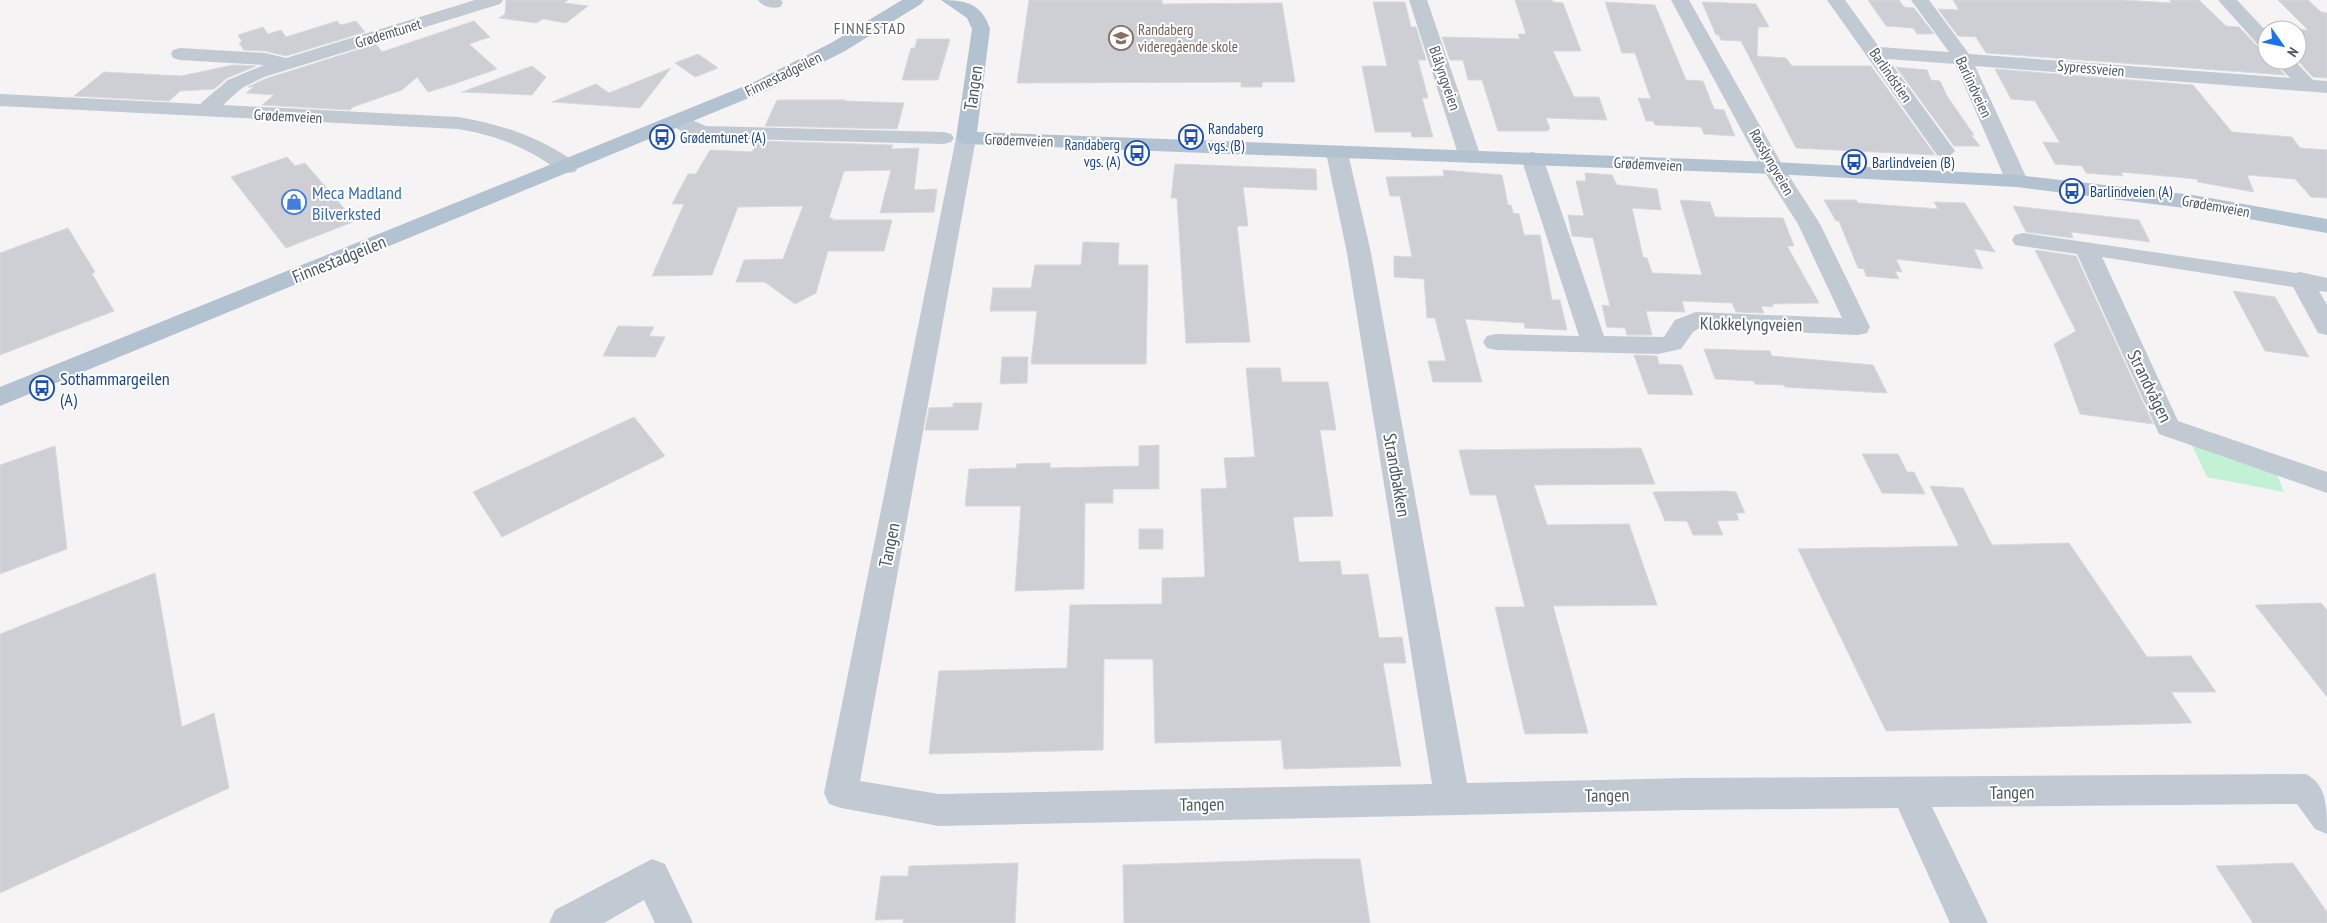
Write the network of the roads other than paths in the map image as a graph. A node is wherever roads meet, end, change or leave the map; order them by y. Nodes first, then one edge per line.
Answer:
1 (494, 0) edge
2 (950, 0) edge
3 (1418, 0) edge
4 (1680, 0) edge
5 (1836, 0) edge
6 (1920, 0) edge
7 (2227, 0) edge
8 (912, 2) edge
9 (982, 29) junction
10 (2257, 32) edge
11 (1875, 52) junction
12 (180, 54) dead end
13 (1962, 58) junction
14 (282, 65) junction
15 (2292, 70) edge
16 (2306, 85) junction
17 (2327, 87) edge
18 (0, 100) edge
19 (204, 111) junction
20 (678, 120) junction
21 (955, 138) junction
22 (1944, 150) dead end
23 (1337, 153) junction
24 (1470, 156) junction
25 (1532, 158) junction
26 (567, 166) junction
27 (1773, 168) junction
28 (2018, 181) junction
29 (2327, 226) edge
30 (2023, 240) dead end
31 (2086, 248) junction
32 (2300, 280) junction
33 (2327, 285) edge
34 (1858, 326) joint
35 (2327, 327) edge
36 (1496, 342) dead end
37 (1594, 344) junction
38 (0, 397) edge
39 (2327, 483) edge
40 (1908, 793) junction
41 (1452, 798) junction
42 (2327, 818) edge
43 (568, 923) edge
44 (674, 923) edge
45 (1969, 923) edge

1 - 14 street, Grødemtunet
2 - 9 main road
3 - 24 street, Blålyngveien
4 - 27 street, Røsslyngveien
5 - 11 street, Barlindstien
6 - 13 street, Barlindveien
7 - 10 street
8 - 9 main road
8 - 20 main road, Finnestadgeilen
9 - 21 main road, Tangen
11 - 13 street, Sypressveien
11 - 22 street, Barlindstien
12 - 14 street
13 - 16 street, Sypressveien
13 - 28 street, Barlindveien
14 - 19 street, Grødemtunet
15 - 16 street
16 - 17 street, Sypressveien
18 - 19 street, Grødemveien
19 - 26 street, Grødemveien
20 - 21 street, Grødemveien
20 - 26 main road, Finnestadgeilen
21 - 23 main road, Grødemveien
21 - 41 street, Tangen
23 - 24 main road, Grødemveien
23 - 41 street, Strandbakken
24 - 25 main road, Grødemveien
25 - 27 main road, Grødemveien
25 - 37 street
26 - 38 main road, Finnestadgeilen
27 - 28 main road, Grødemveien
27 - 34 street, Røsslyngveien
28 - 29 main road, Grødemveien
30 - 31 street
31 - 32 street
31 - 39 street, Strandvågen
32 - 33 street
32 - 35 street
34 - 37 street, Klokkelyngveien
36 - 37 street, Klokkelyngveien
40 - 41 street, Tangen
40 - 42 street, Tangen
40 - 45 street
43 - 44 street

